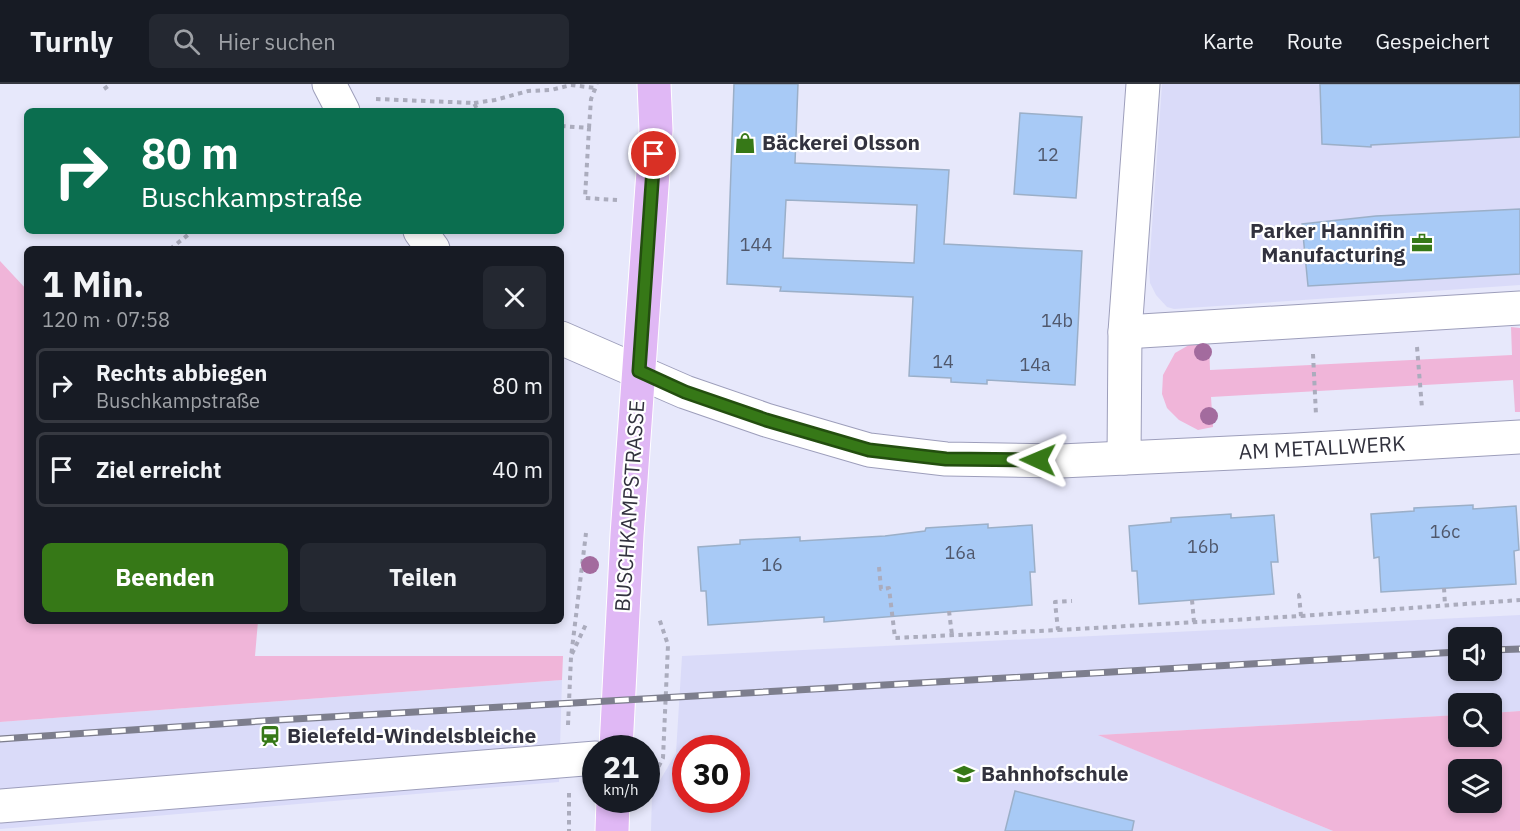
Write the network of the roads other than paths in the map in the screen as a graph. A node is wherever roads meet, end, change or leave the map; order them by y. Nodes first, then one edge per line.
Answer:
1 (329, 84) edge
2 (654, 84) edge
3 (1143, 84) edge
4 (341, 108) edge
5 (1520, 308) edge
6 (1125, 332) junction
7 (564, 339) edge
8 (639, 371) junction
9 (1520, 437) edge
10 (1124, 458) junction
11 (617, 735) edge
12 (582, 759) edge
13 (0, 806) edge
14 (613, 813) edge
15 (612, 831) edge

1 - 4 street
2 - 8 main road, BUSCHKAMPSTRASSE
3 - 6 street
5 - 6 street
6 - 10 street
7 - 8 street, AM METALLWERK
8 - 10 street, AM METALLWERK
8 - 11 main road, BUSCHKAMPSTRASSE
9 - 10 street, AM METALLWERK
12 - 13 street
14 - 15 main road

